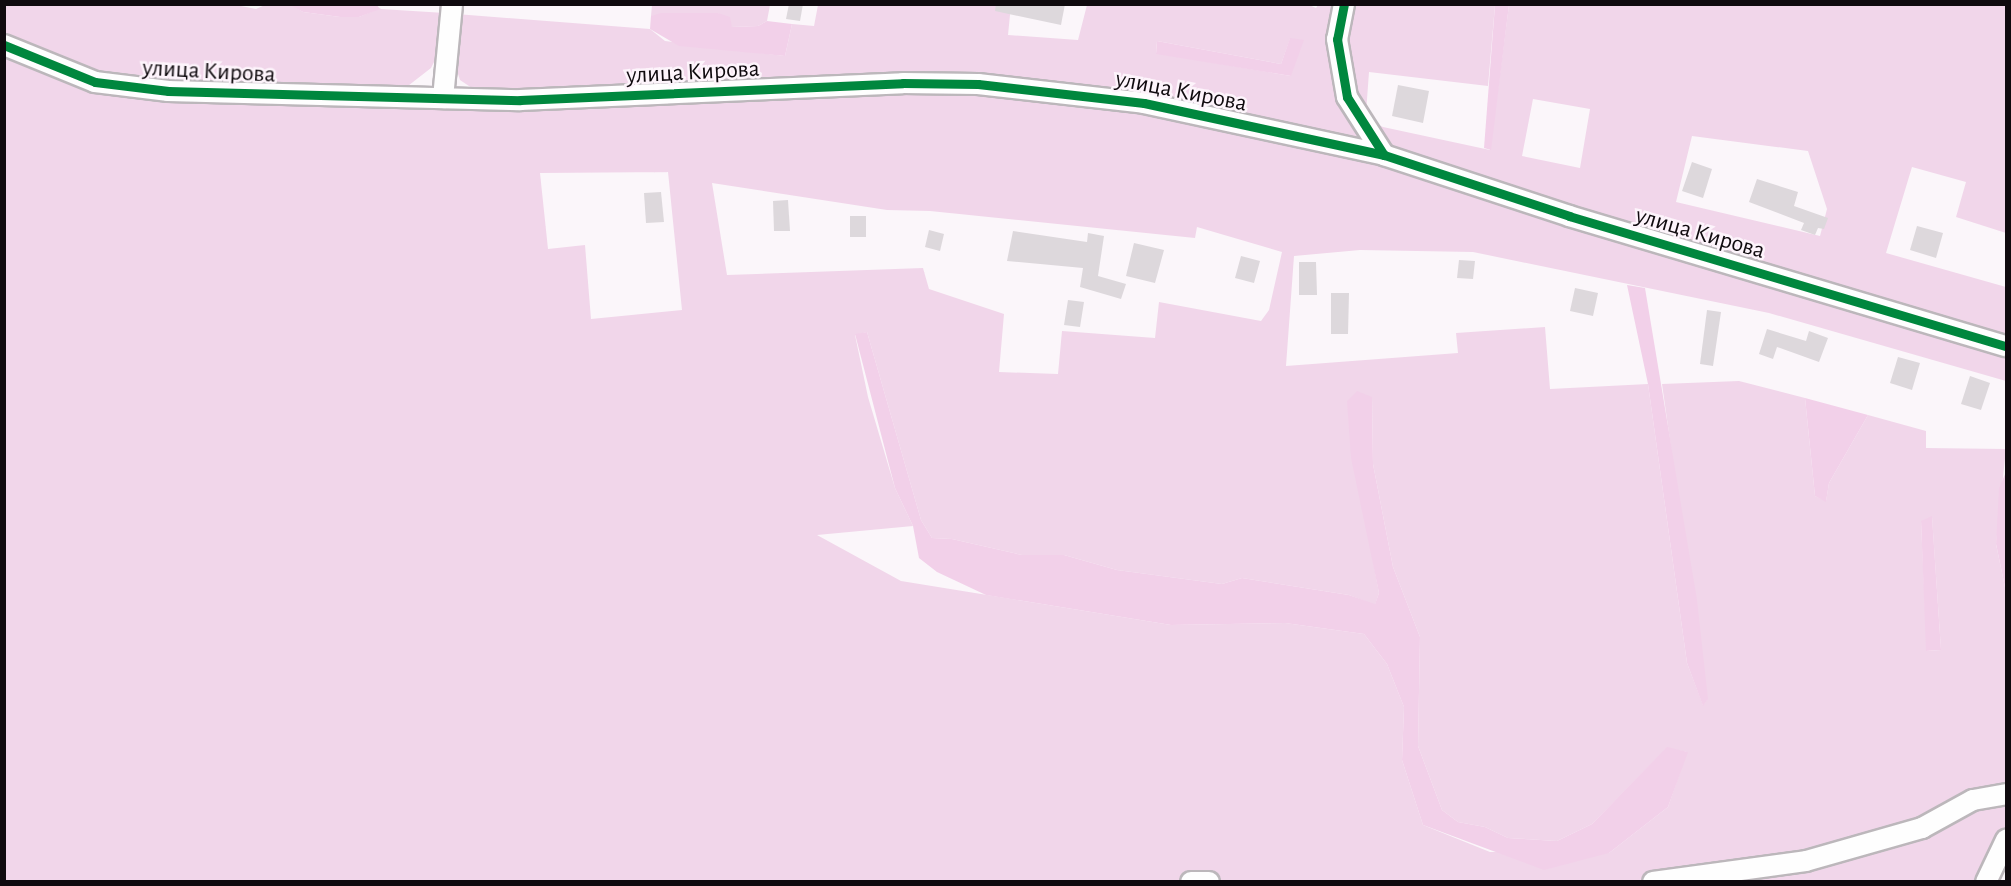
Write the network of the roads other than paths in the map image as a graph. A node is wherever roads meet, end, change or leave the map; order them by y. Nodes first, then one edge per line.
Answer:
1 (452, 4) edge
2 (1344, 4) edge
3 (4, 45) edge
4 (443, 98) junction
5 (1384, 155) junction
6 (2007, 346) edge
7 (2007, 794) edge
8 (2007, 840) edge
9 (1191, 882) edge
10 (1209, 882) edge
11 (1653, 882) edge
12 (1986, 882) edge

1 - 4 street
2 - 5 street
3 - 4 street, улица Кирова
4 - 5 street, улица Кирова
5 - 6 street, улица Кирова
7 - 11 street
8 - 12 street
9 - 10 street

